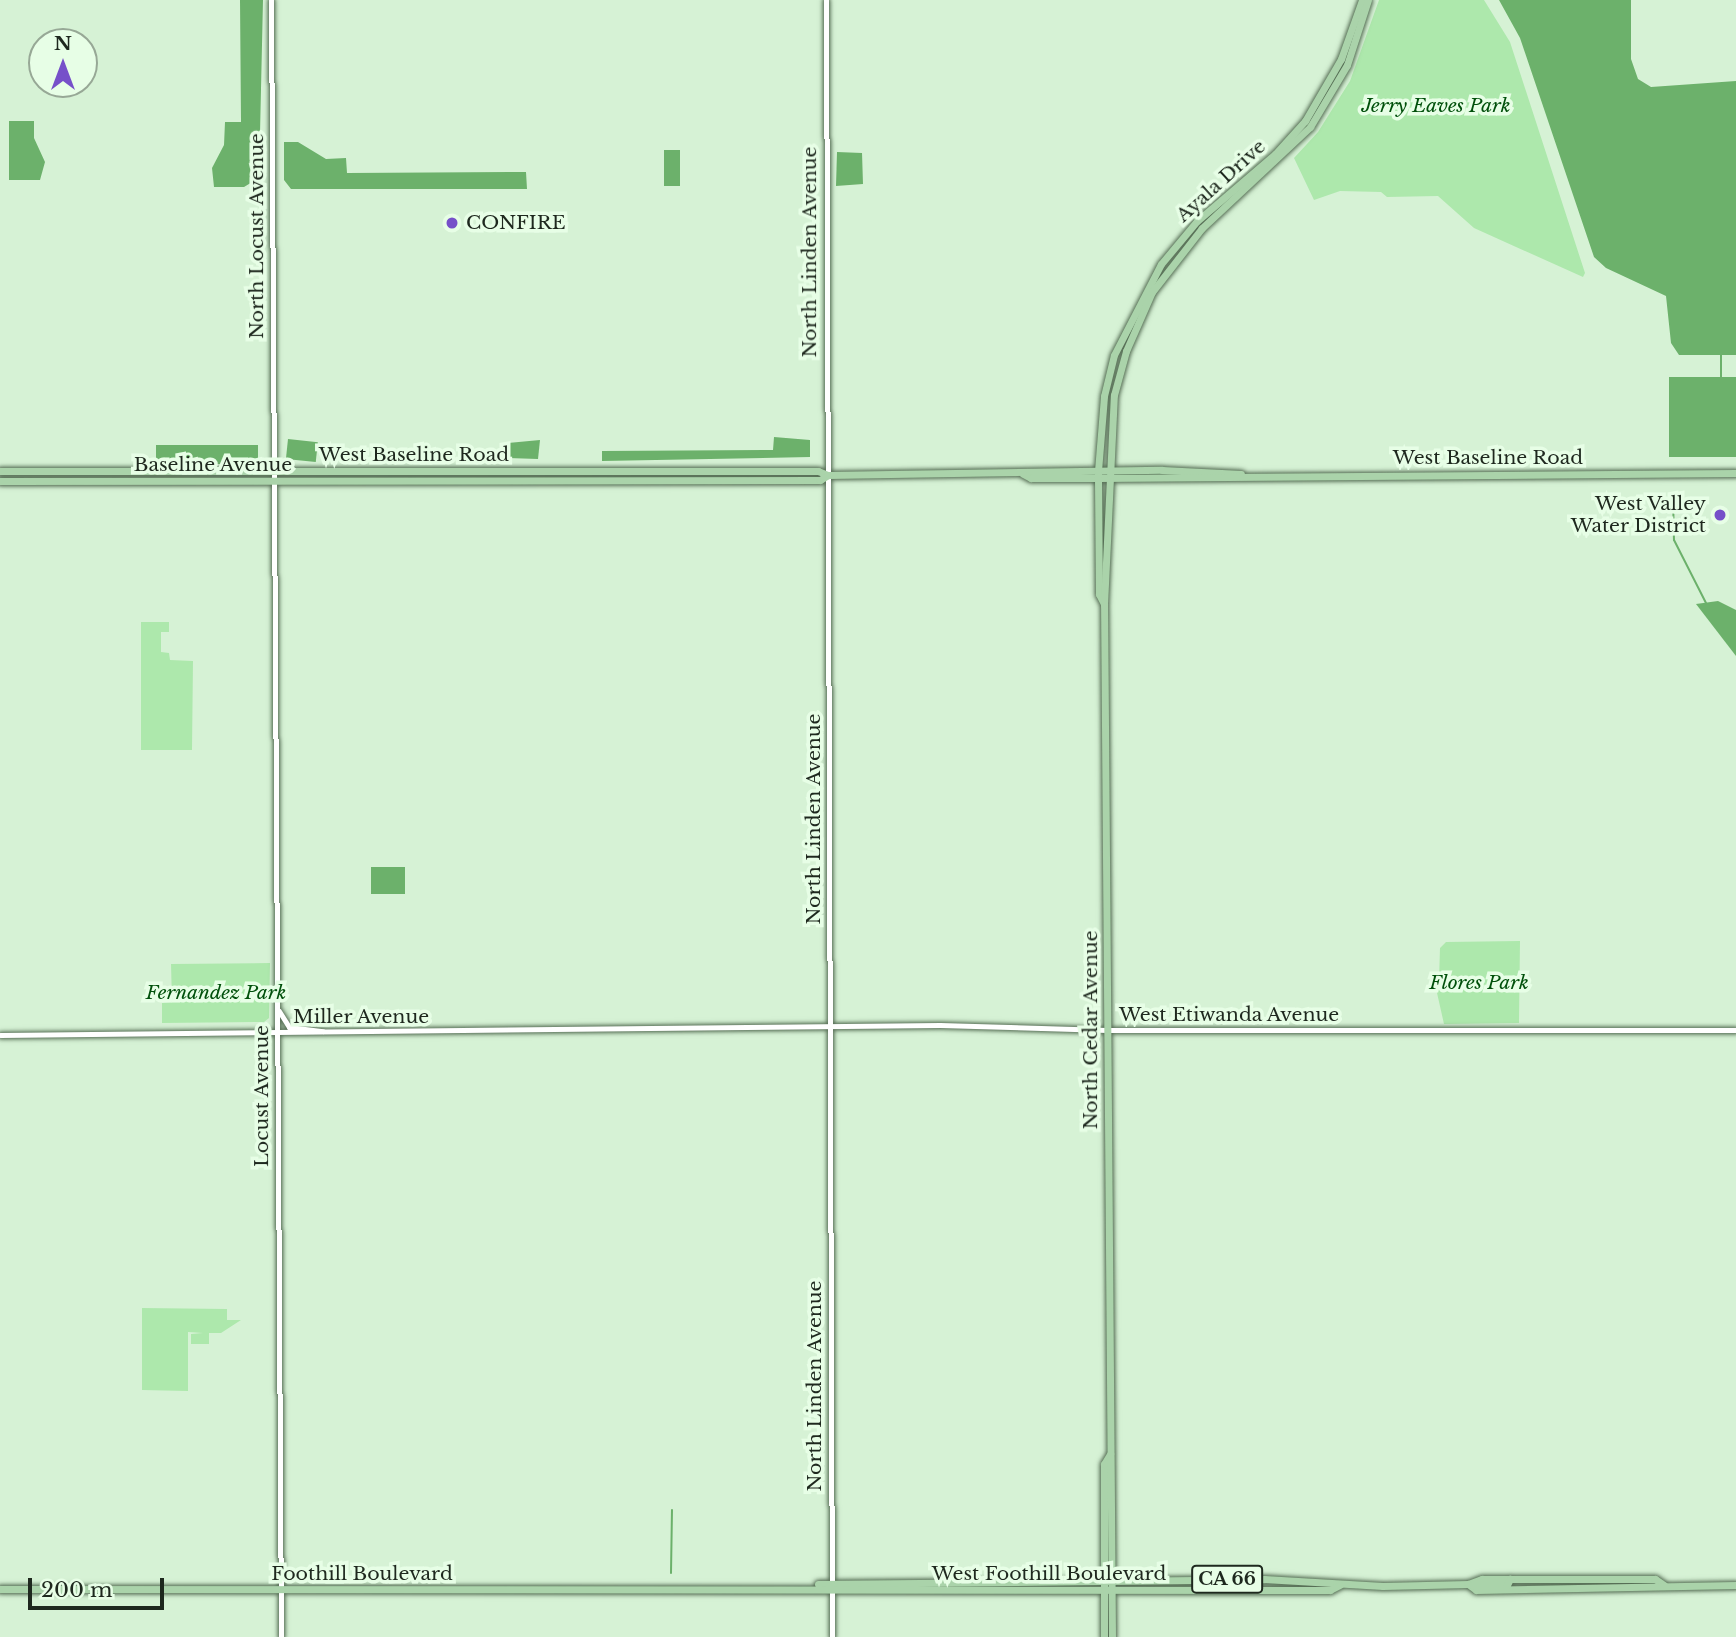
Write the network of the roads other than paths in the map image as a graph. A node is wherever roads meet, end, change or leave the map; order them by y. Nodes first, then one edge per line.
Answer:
1 (271, 0) edge
2 (826, 0) edge
3 (1362, 0) edge
4 (1368, 0) edge
5 (0, 471) edge
6 (276, 471) junction
7 (1736, 473) edge
8 (828, 475) junction
9 (1098, 475) junction
10 (1108, 475) junction
11 (552, 480) joint
12 (0, 481) edge
13 (276, 481) junction
14 (1104, 605) junction
15 (278, 1007) junction
16 (830, 1026) junction
17 (1107, 1030) junction
18 (1736, 1030) edge
19 (555, 1031) joint
20 (277, 1033) junction
21 (333, 1033) junction
22 (0, 1035) edge
23 (1110, 1454) junction
24 (1104, 1479) junction
25 (1112, 1506) junction
26 (1246, 1579) junction
27 (1108, 1580) junction
28 (1320, 1580) junction
29 (1468, 1584) junction
30 (832, 1585) junction
31 (1340, 1585) junction
32 (1664, 1585) junction
33 (1736, 1585) edge
34 (557, 1589) joint
35 (0, 1590) edge
36 (280, 1590) junction
37 (1108, 1590) junction
38 (1201, 1590) junction
39 (1268, 1590) junction
40 (281, 1637) edge
41 (832, 1637) edge
42 (1104, 1637) edge
43 (1112, 1637) edge

1 - 6 street, North Locust Avenue
2 - 8 street, North Linden Avenue
3 - 9 main road, Ayala Drive
4 - 10 main road, Ayala Drive
5 - 6 main road, West Baseline Road
6 - 8 main road, West Baseline Road
6 - 13 street, Locust Avenue
7 - 10 main road, West Baseline Road
8 - 9 main road, West Baseline Road
8 - 11 main road, West Baseline Road
8 - 16 street, North Linden Avenue
9 - 10 main road, West Baseline Road
9 - 14 main road, North Cedar Avenue
10 - 14 main road, North Cedar Avenue
11 - 13 main road, Baseline Avenue
12 - 13 main road, Baseline Avenue
13 - 15 street, Locust Avenue
14 - 17 main road, North Cedar Avenue
15 - 20 street, Locust Avenue
15 - 21 street
16 - 17 street, West Etiwanda Avenue
16 - 19 street, West Etiwanda Avenue
16 - 30 street, North Linden Avenue
17 - 18 street, West Etiwanda Avenue
17 - 23 main road, North Cedar Avenue
19 - 21 street, Miller Avenue
20 - 21 street, Miller Avenue
20 - 22 street, Miller Avenue
20 - 36 street, Locust Avenue
23 - 24 main road, North Cedar Avenue
23 - 25 main road, North Cedar Avenue
24 - 25 main road
24 - 27 main road, North Cedar Avenue
25 - 27 main road, North Cedar Avenue
26 - 27 main road, West Foothill Boulevard / CA 66
26 - 28 main road, West Foothill Boulevard / CA 66
26 - 38 main road
27 - 30 main road, West Foothill Boulevard / CA 66
27 - 37 main road, North Cedar Avenue
28 - 31 main road, West Foothill Boulevard / CA 66
28 - 39 main road
29 - 31 main road, West Foothill Boulevard
29 - 32 main road, West Foothill Boulevard
29 - 32 main road, West Foothill Boulevard
30 - 34 main road, West Foothill Boulevard
30 - 37 main road, West Foothill Boulevard
30 - 41 street, North Linden Avenue
31 - 39 main road, West Foothill Boulevard
32 - 33 main road, West Foothill Boulevard
34 - 36 main road, Foothill Boulevard
35 - 36 main road, Foothill Boulevard
36 - 40 street, Locust Avenue
37 - 38 main road, West Foothill Boulevard
37 - 42 main road, North Cedar Avenue
37 - 43 main road, North Cedar Avenue
38 - 39 main road, West Foothill Boulevard

